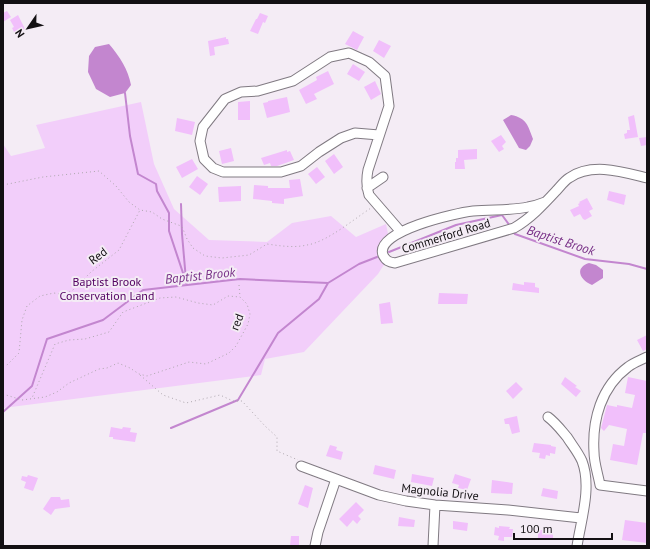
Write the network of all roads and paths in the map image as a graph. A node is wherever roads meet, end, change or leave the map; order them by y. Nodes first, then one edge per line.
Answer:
1 (379, 135) junction
2 (383, 177) dead end
3 (647, 178) edge
4 (3, 185) edge
5 (367, 188) junction
6 (546, 202) junction
7 (376, 204) junction
8 (140, 210) junction
9 (401, 232) junction
10 (239, 285) dead end
11 (240, 297) junction
12 (647, 357) edge
13 (3, 366) edge
14 (139, 374) junction
15 (3, 394) edge
16 (32, 398) junction
17 (548, 417) dead end
18 (301, 466) joint
19 (336, 479) junction
20 (647, 491) edge
21 (435, 505) junction
22 (581, 518) junction
23 (315, 546) edge
24 (433, 546) edge
25 (577, 546) edge

1 - 1 street
1 - 5 street
2 - 5 street
3 - 6 street, Commerford Road
4 - 8 path
5 - 7 street
6 - 9 street, Commerford Road
6 - 9 street, Commerford Road
7 - 8 path
7 - 9 street
8 - 13 path, Red
10 - 11 path
11 - 14 path, red
11 - 16 path, red
12 - 20 street
14 - 16 path
14 - 18 path
15 - 16 path
17 - 22 street
18 - 19 street, Magnolia Drive
19 - 21 street, Magnolia Drive
19 - 23 street
21 - 22 street, Magnolia Drive
21 - 24 street
22 - 25 street

